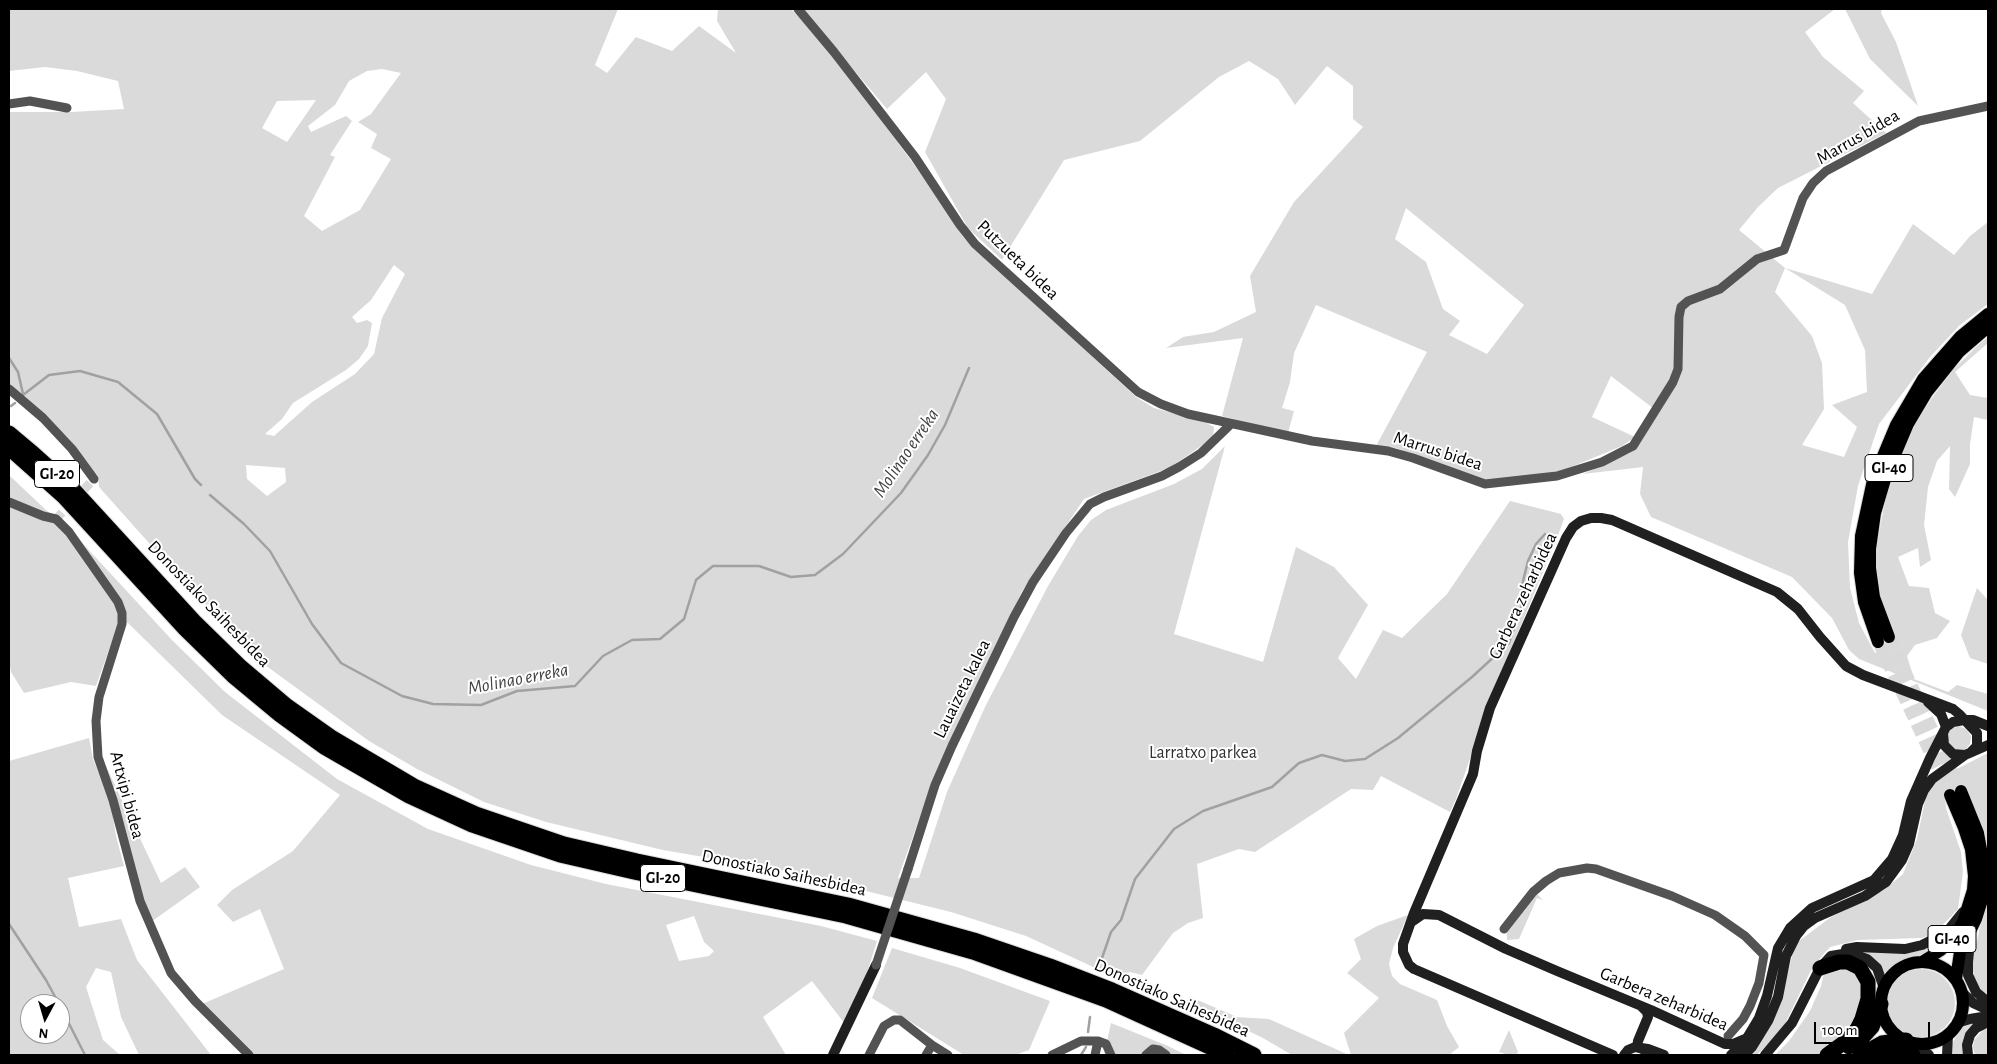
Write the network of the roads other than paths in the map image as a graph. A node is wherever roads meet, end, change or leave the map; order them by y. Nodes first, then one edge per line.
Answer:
1 (798, 9) edge
2 (9, 104) edge
3 (1988, 106) edge
4 (67, 108) dead end
5 (1988, 314) edge
6 (1988, 327) edge
7 (9, 389) edge
8 (1208, 419) junction
9 (1231, 424) junction
10 (9, 433) edge
11 (1219, 437) junction
12 (9, 448) edge
13 (94, 479) dead end
14 (9, 502) edge
15 (1925, 700) junction
16 (1964, 720) junction
17 (1988, 726) edge
18 (1944, 730) junction
19 (1988, 745) edge
20 (1988, 751) edge
21 (1968, 754) junction
22 (1948, 768) junction
23 (1969, 904) junction
24 (1413, 920) junction
25 (1972, 926) junction
26 (1504, 929) dead end
27 (1831, 956) junction
28 (1922, 962) junction
29 (876, 965) joint
30 (1820, 968) junction
31 (1956, 979) junction
32 (1884, 988) junction
33 (1962, 991) junction
34 (1988, 1002) edge
35 (1881, 1004) junction
36 (1642, 1007) junction
37 (1988, 1010) edge
38 (1988, 1016) edge
39 (1988, 1022) edge
40 (1957, 1024) junction
41 (1948, 1034) junction
42 (1728, 1036) dead end
43 (1747, 1038) junction
44 (1098, 1041) junction
45 (932, 1045) junction
46 (1911, 1046) edge
47 (1642, 1050) edge
48 (249, 1055) edge
49 (834, 1055) edge
50 (869, 1055) edge
51 (926, 1055) edge
52 (948, 1055) edge
53 (1052, 1055) edge
54 (1096, 1055) edge
55 (1111, 1055) edge
56 (1146, 1055) edge
57 (1166, 1055) edge
58 (1227, 1055) edge
59 (1254, 1055) edge
60 (1613, 1055) edge
61 (1624, 1055) edge
62 (1664, 1055) edge
63 (1731, 1055) edge
64 (1744, 1055) edge
65 (1764, 1055) edge
66 (1827, 1055) edge
67 (1838, 1055) edge
68 (1860, 1055) edge
69 (1877, 1055) edge
70 (1929, 1055) edge
71 (1947, 1055) edge
72 (1968, 1055) edge

1 - 8 street, Putzueta bidea
2 - 4 street
3 - 9 street, Marrus bidea
5 - 6 main road, GI-40
7 - 13 street
8 - 9 street, Putzueta bidea
8 - 11 street
9 - 11 street, Lauaizeta kalea
10 - 59 highway, Donostiako Saihesbidea / GI-20
11 - 29 street, Lauaizeta kalea, bridge
12 - 58 highway, Donostiako Saihesbidea / GI-20
14 - 48 street, Artxipi bidea
15 - 16 street, Garbera zeharbidea
15 - 18 street, Garbera zeharbidea
15 - 24 street, Garbera zeharbidea
16 - 17 street, Garbera zeharbidea
16 - 18 street
16 - 21 street
18 - 21 street
18 - 43 street, Garbera zeharbidea
19 - 21 street
20 - 22 street
21 - 22 street
22 - 64 street
23 - 25 main road, GI-40
23 - 27 street
23 - 28 main road, GI-40
24 - 36 street, Garbera zeharbidea
24 - 60 street, Garbera zeharbidea
25 - 31 main road, GI-40
25 - 34 street
26 - 42 street
27 - 30 street
27 - 32 street
28 - 31 main road
28 - 32 main road
29 - 49 street, Lauaizeta kalea
30 - 65 street
30 - 66 highway
31 - 33 main road
32 - 35 main road
33 - 37 street
33 - 40 main road
35 - 46 main road
35 - 67 highway
36 - 43 street, Garbera zeharbidea
36 - 47 street
38 - 40 street
39 - 72 street
40 - 41 main road
41 - 46 main road
41 - 71 street
43 - 63 street
44 - 53 street
44 - 54 street
44 - 55 street
45 - 50 street
45 - 51 street
45 - 52 street
46 - 68 highway
46 - 69 highway
46 - 70 street
47 - 61 street
47 - 62 street
56 - 57 street

